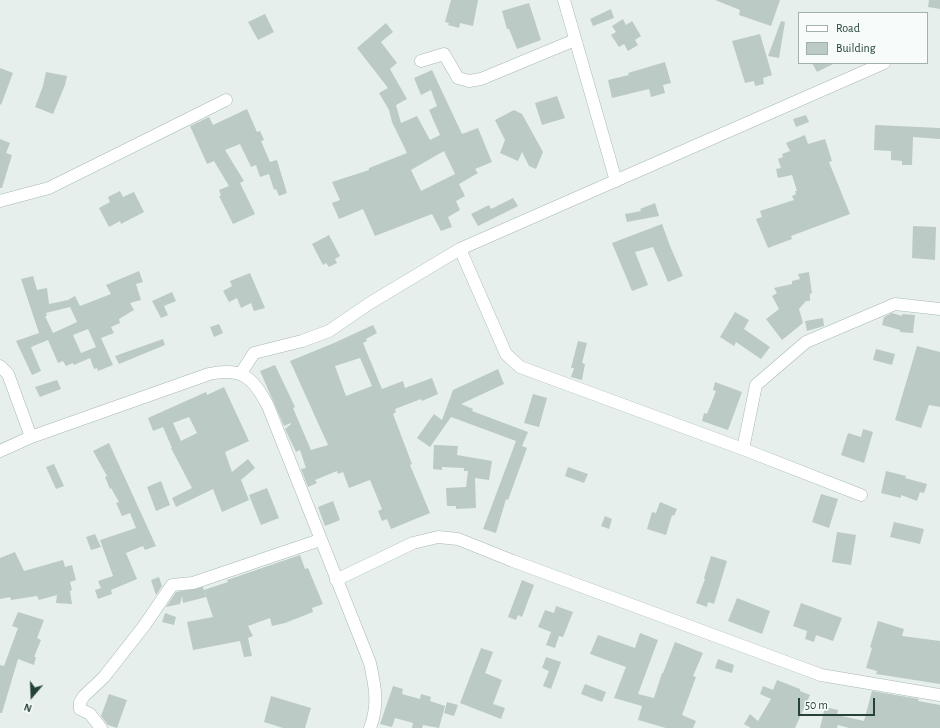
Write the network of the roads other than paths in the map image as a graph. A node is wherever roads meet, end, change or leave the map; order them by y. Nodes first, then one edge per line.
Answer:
1 (564, 0) edge
2 (575, 40) junction
3 (421, 61) dead end
4 (882, 64) edge
5 (226, 100) dead end
6 (616, 181) junction
7 (0, 201) edge
8 (460, 249) junction
9 (940, 309) edge
10 (0, 366) edge
11 (241, 373) junction
12 (31, 437) junction
13 (743, 449) junction
14 (0, 451) edge
15 (861, 496) dead end
16 (320, 540) junction
17 (336, 580) junction
18 (940, 695) edge
19 (101, 728) edge
20 (370, 728) edge

1 - 2 street
2 - 3 street
2 - 6 street
4 - 6 street
5 - 7 street
6 - 8 street
8 - 11 street
8 - 13 street
9 - 13 street
10 - 12 street
11 - 12 street
11 - 16 street
12 - 14 street
13 - 15 street
16 - 17 street
16 - 19 street
17 - 18 street
17 - 20 street

